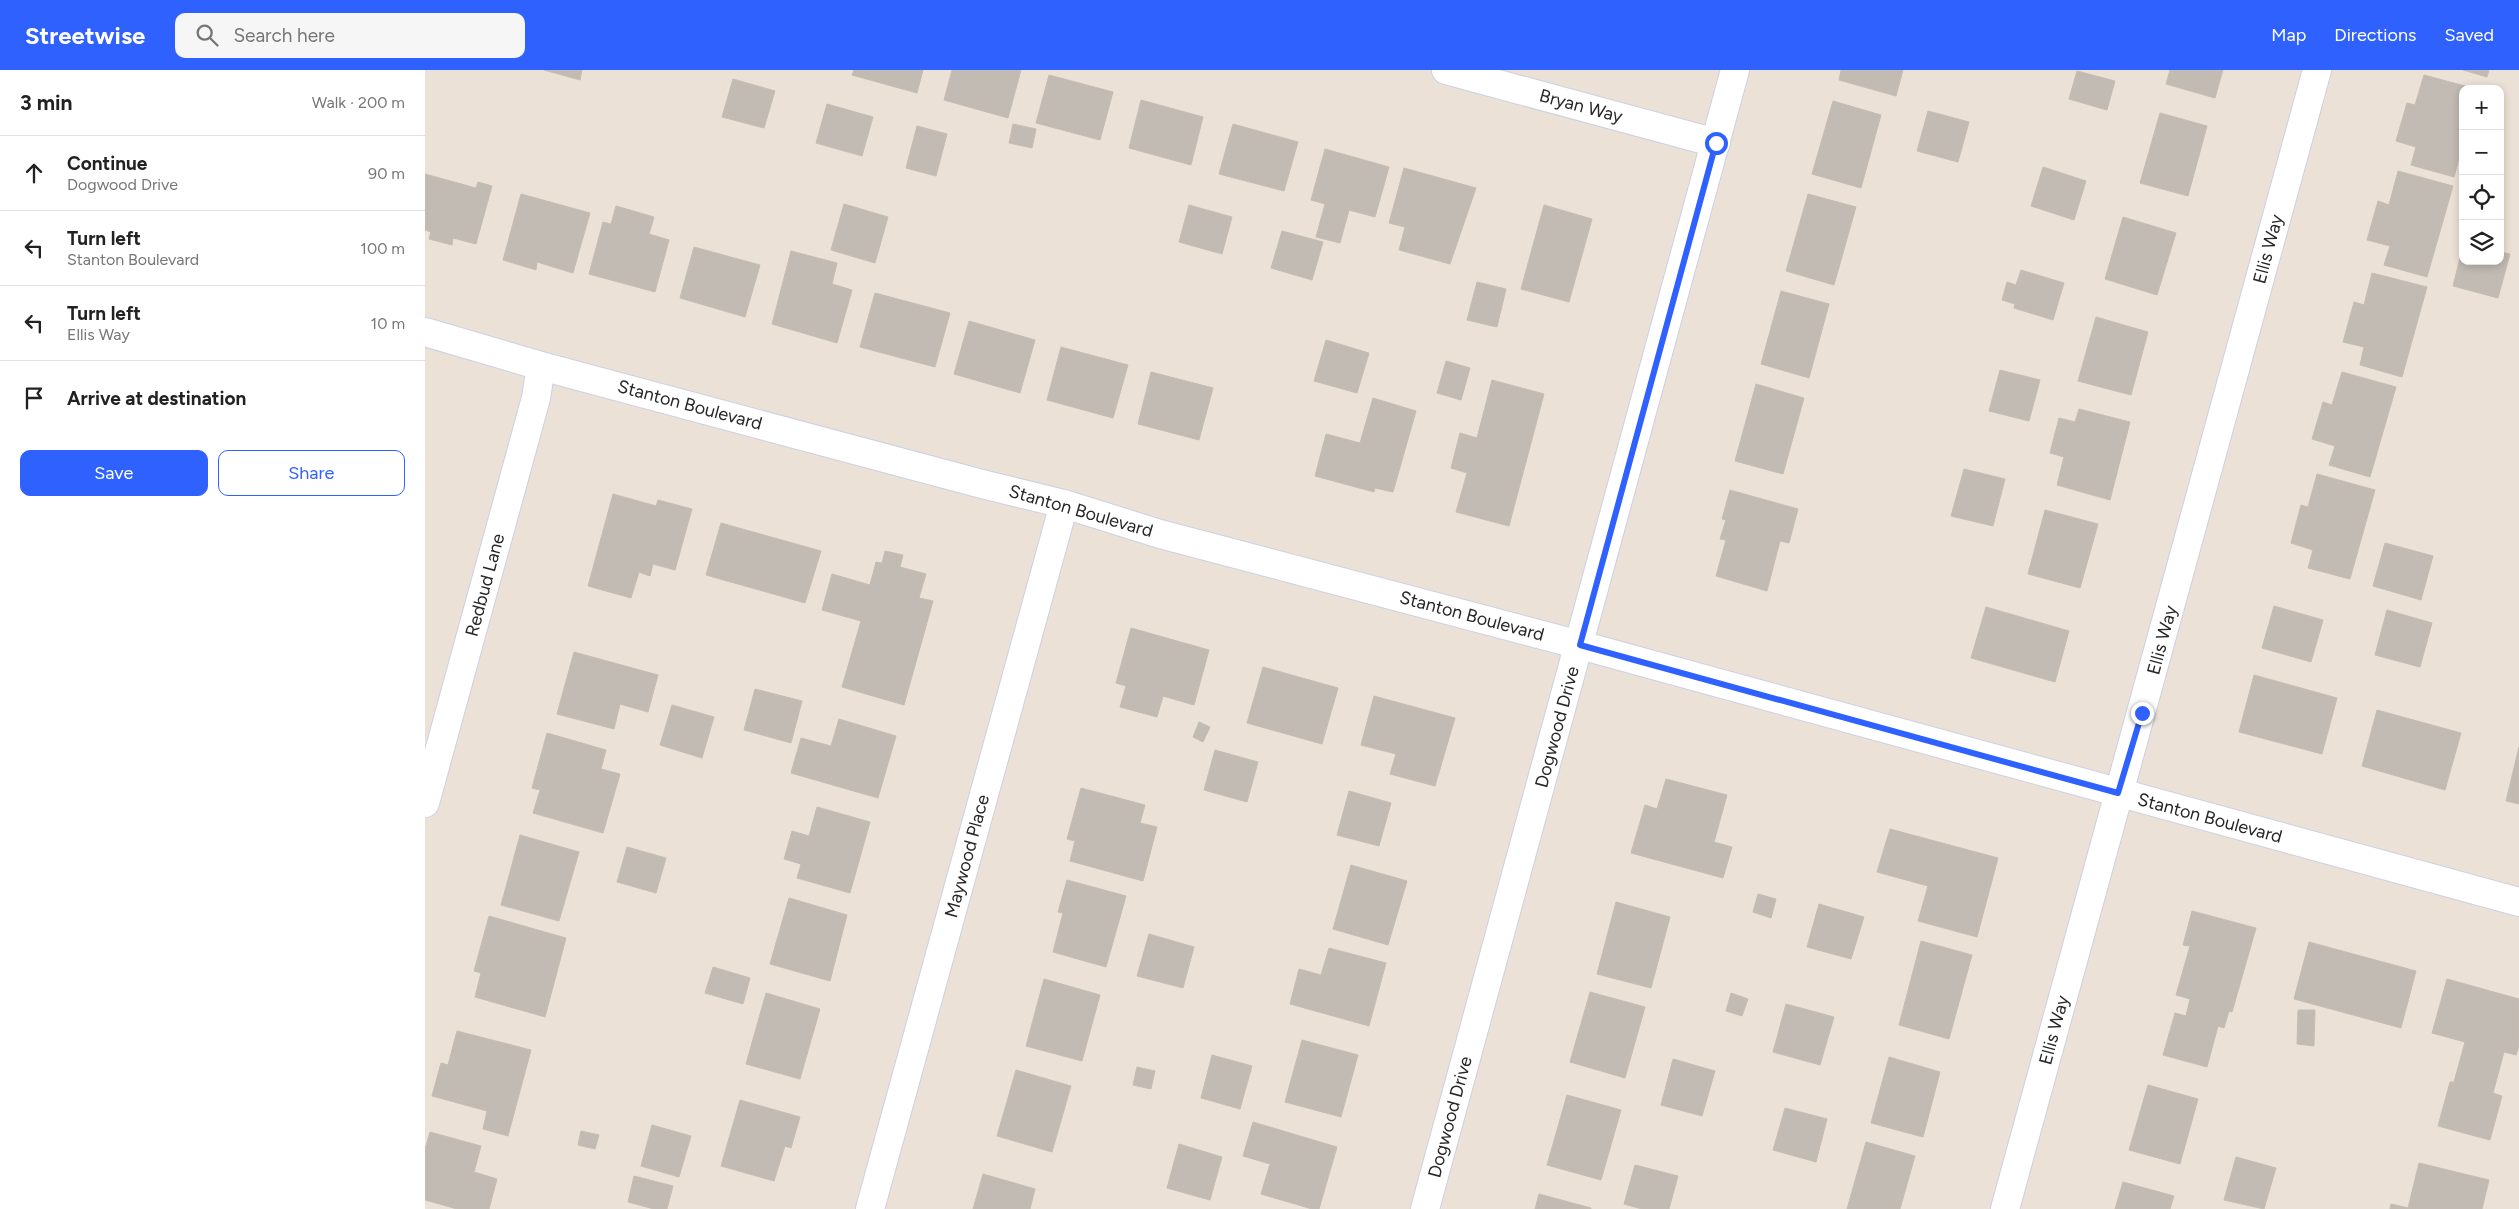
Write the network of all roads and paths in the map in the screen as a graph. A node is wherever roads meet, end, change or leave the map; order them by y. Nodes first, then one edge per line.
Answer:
1 (1446, 70) edge
2 (1735, 70) edge
3 (2317, 70) edge
4 (1716, 143) junction
5 (425, 332) edge
6 (541, 366) junction
7 (1064, 504) junction
8 (1580, 645) junction
9 (2118, 793) junction
10 (425, 802) edge
11 (2519, 902) edge
12 (870, 1209) edge
13 (1425, 1209) edge
14 (2005, 1209) edge

1 - 4 street, Bryan Way
2 - 4 street, Dogwood Drive
3 - 9 street, Ellis Way
4 - 8 street, Dogwood Drive
5 - 6 street, Stanton Boulevard
6 - 7 street, Stanton Boulevard
6 - 10 street, Redbud Lane
7 - 8 street, Stanton Boulevard
7 - 12 street, Maywood Place
8 - 9 street, Stanton Boulevard
8 - 13 street, Dogwood Drive
9 - 11 street, Stanton Boulevard
9 - 14 street, Ellis Way

